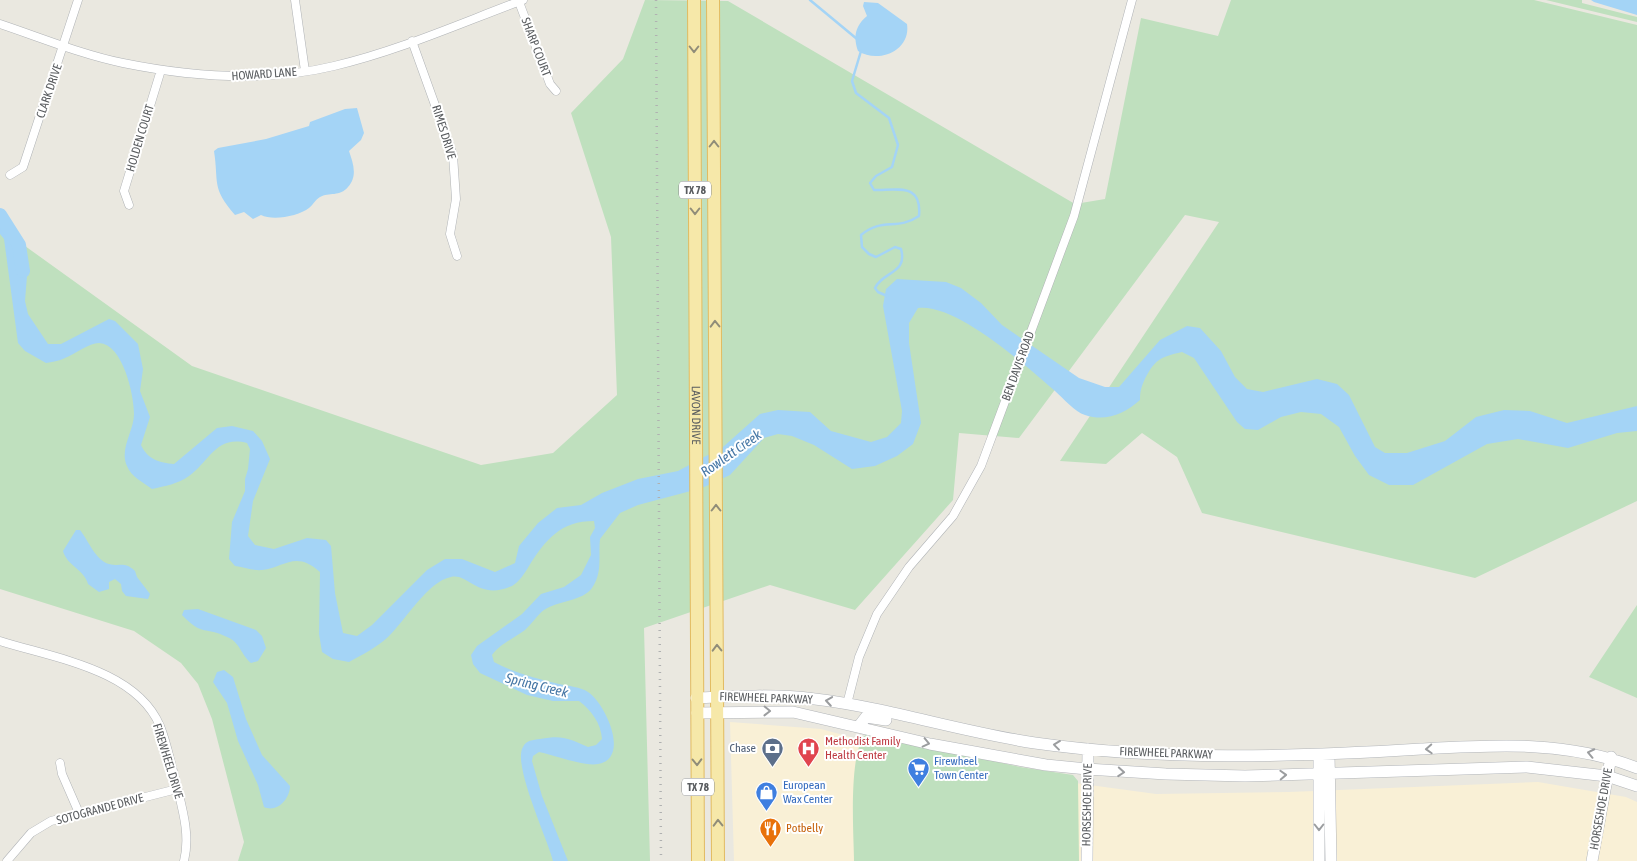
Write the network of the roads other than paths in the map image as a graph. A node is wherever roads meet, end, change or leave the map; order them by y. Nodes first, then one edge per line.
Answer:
1 (78, 0) edge
2 (295, 0) edge
3 (694, 0) edge
4 (713, 0) edge
5 (1132, 0) edge
6 (521, 1) edge
7 (0, 24) edge
8 (412, 41) junction
9 (65, 45) junction
10 (161, 70) junction
11 (305, 71) junction
12 (556, 92) dead end
13 (10, 175) dead end
14 (129, 205) dead end
15 (457, 256) dead end
16 (0, 641) edge
17 (718, 696) junction
18 (696, 698) junction
19 (847, 704) junction
20 (718, 712) junction
21 (697, 713) junction
22 (859, 726) junction
23 (977, 733) junction
24 (1088, 749) junction
25 (1324, 755) junction
26 (1611, 757) junction
27 (60, 763) dead end
28 (1637, 768) edge
29 (1087, 769) junction
30 (1324, 773) junction
31 (1607, 776) junction
32 (1637, 786) edge
33 (177, 789) junction
34 (698, 808) junction
35 (80, 813) junction
36 (7, 861) edge
37 (184, 861) edge
38 (698, 861) edge
39 (707, 861) edge
40 (718, 861) edge
41 (1087, 861) edge
42 (1319, 861) edge
43 (1331, 861) edge
44 (1592, 861) edge

1 - 9 street, CLARK DRIVE
2 - 11 street
3 -> 18 main road, LAVON DRIVE / TX 78
17 -> 4 main road, LAVON DRIVE / TX 78
5 - 19 street, BEN DAVIS ROAD
6 - 8 street, HOWARD LANE
6 - 12 street, SHARP COURT
7 - 9 street, HOWARD LANE
8 - 11 street, HOWARD LANE
8 - 15 street, RIMES DRIVE
9 - 10 street, HOWARD LANE
9 - 13 street, CLARK DRIVE
10 - 11 street, HOWARD LANE
10 - 14 street, HOLDEN COURT
16 - 33 street, FIREWHEEL DRIVE
17 - 18 main road, FIREWHEEL PARKWAY
19 -> 17 main road, FIREWHEEL PARKWAY
17 - 20 main road, LAVON DRIVE / TX 78
18 - 21 main road, LAVON DRIVE / TX 78
19 - 23 main road, FIREWHEEL PARKWAY
20 - 21 main road, FIREWHEEL PARKWAY
20 -> 22 main road, FIREWHEEL PARKWAY
40 -> 20 main road, LAVON DRIVE / TX 78
21 -> 34 main road, LAVON DRIVE / TX 78
22 - 23 main road
22 -> 29 main road, FIREWHEEL PARKWAY
24 -> 23 main road, FIREWHEEL PARKWAY
24 - 25 main road, FIREWHEEL PARKWAY
24 - 29 main road, HORSESHOE DRIVE
26 -> 25 main road, FIREWHEEL PARKWAY
25 - 30 main road
26 - 28 main road, FIREWHEEL PARKWAY
26 - 31 main road, HORSESHOE DRIVE
27 - 35 street
29 -> 30 main road, FIREWHEEL PARKWAY
29 - 41 main road, HORSESHOE DRIVE
30 - 31 main road, FIREWHEEL PARKWAY
30 -> 42 main road
30 - 43 main road
31 - 32 main road, FIREWHEEL PARKWAY
31 - 44 main road, HORSESHOE DRIVE
33 - 35 street, SOTOGRANDE DRIVE
33 - 37 street, FIREWHEEL DRIVE
34 - 38 main road, LAVON DRIVE / TX 78
34 - 39 main road
35 - 36 street, SOTOGRANDE DRIVE

